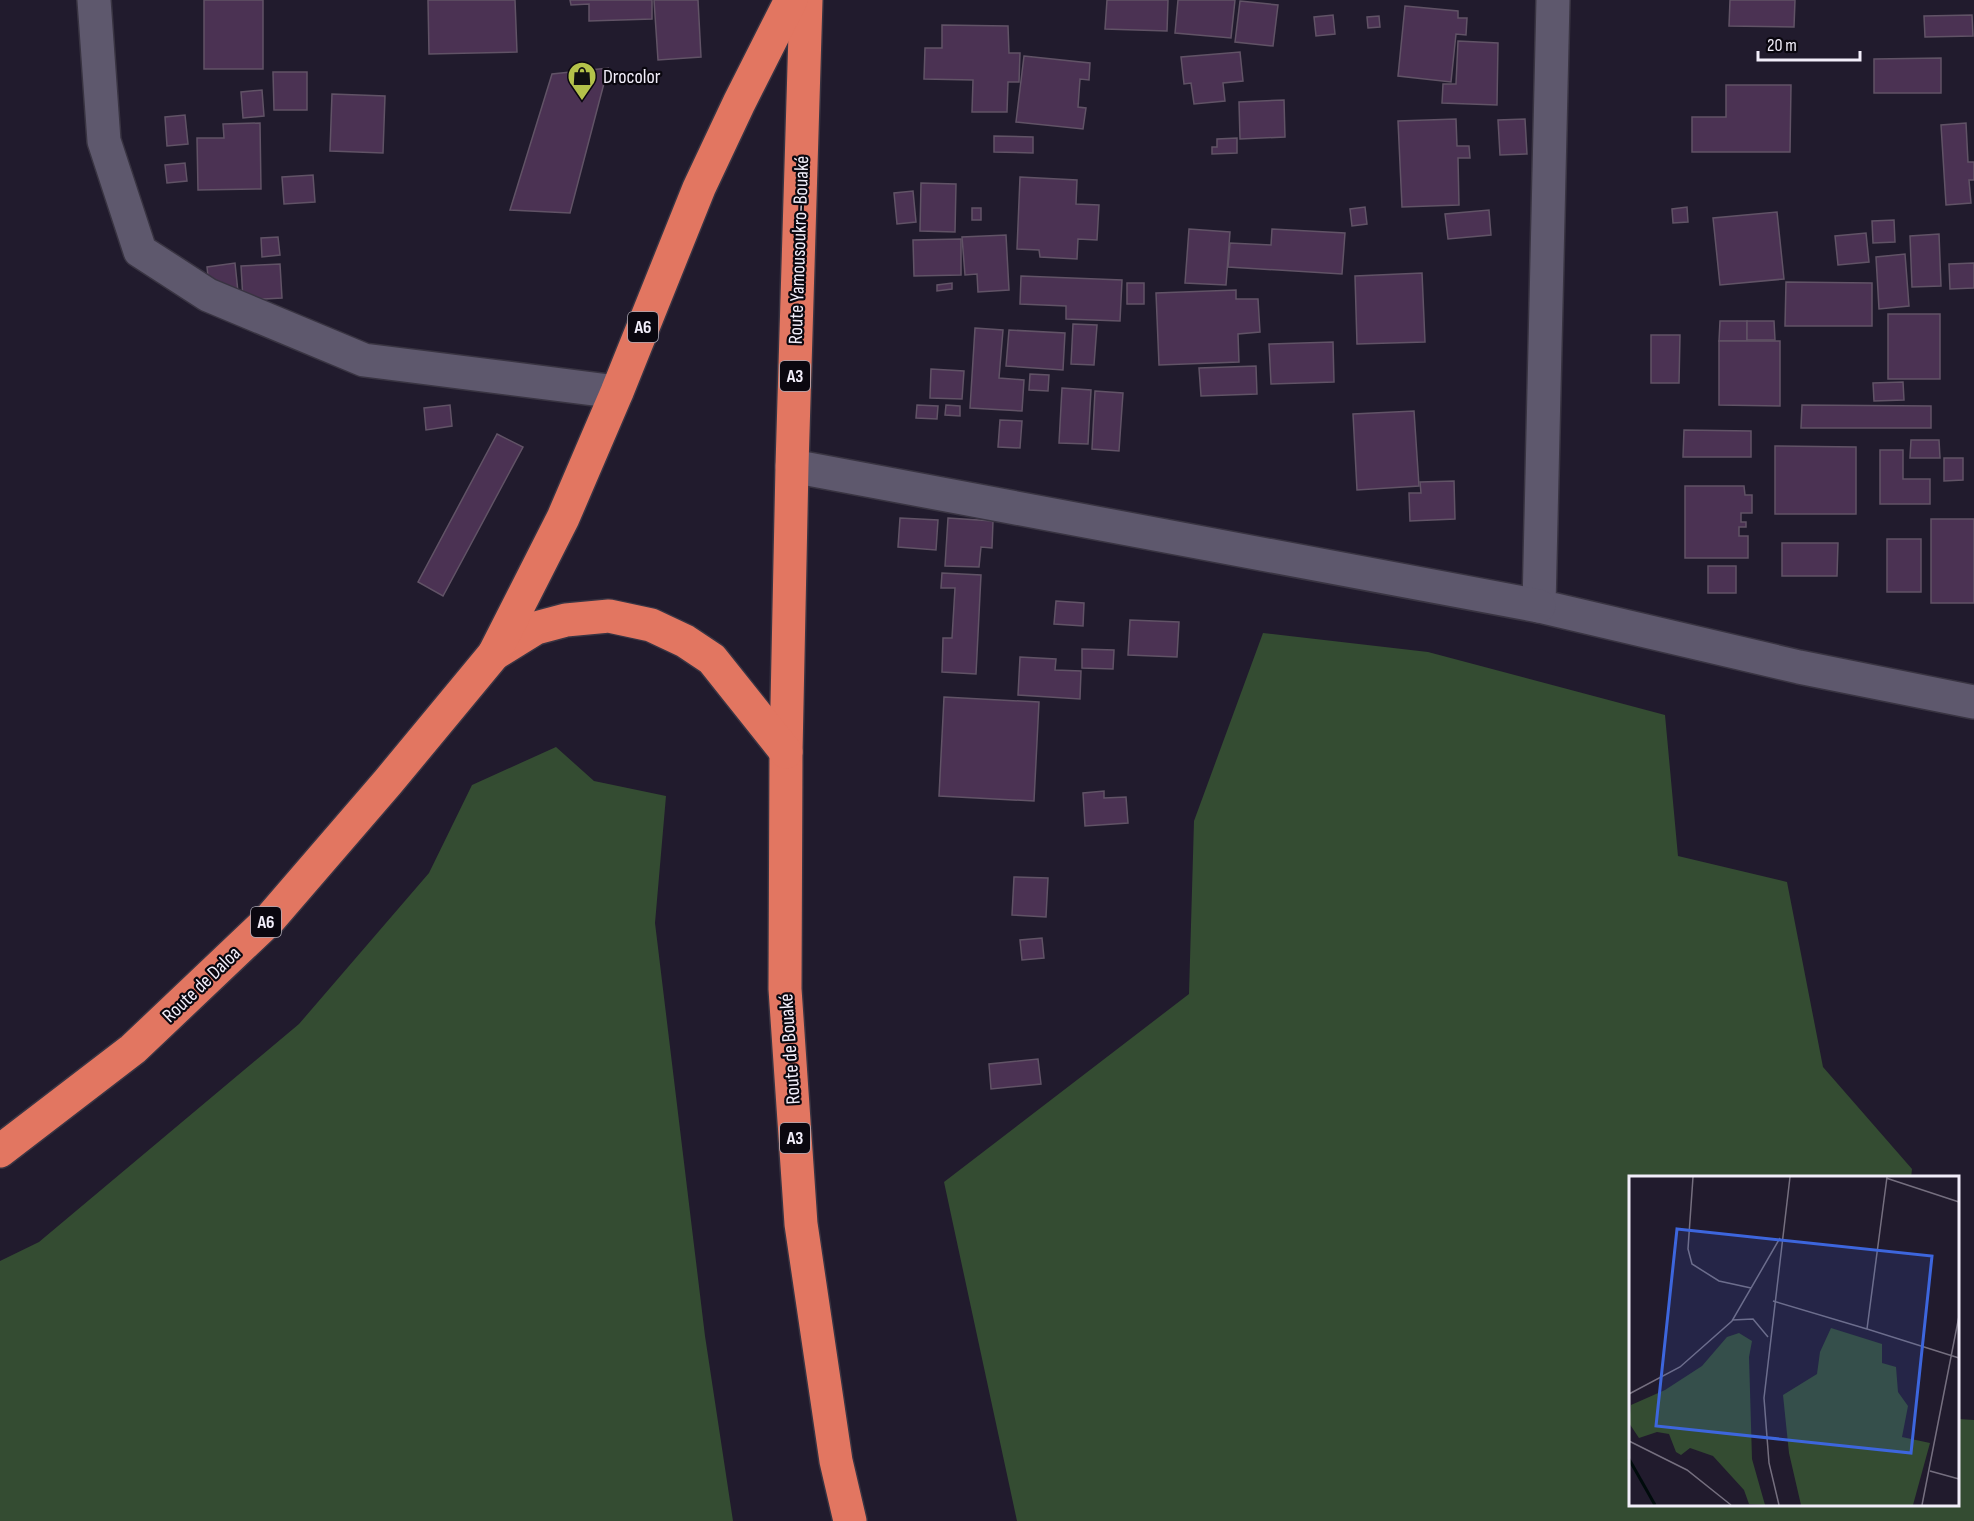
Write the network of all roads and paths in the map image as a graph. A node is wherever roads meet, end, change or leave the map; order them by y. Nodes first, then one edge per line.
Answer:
1 (94, 0) edge
2 (791, 0) edge
3 (806, 0) edge
4 (1553, 0) edge
5 (617, 392) junction
6 (792, 466) junction
7 (1539, 606) junction
8 (494, 654) junction
9 (1974, 702) edge
10 (786, 752) junction
11 (0, 1151) edge
12 (850, 1521) edge

1 - 5 street
2 - 5 highway, A6
3 - 6 highway, Route Yamousoukro-Bouaké / A3
4 - 7 street
5 - 8 highway, A6
6 - 7 street
6 - 10 highway, Route Yamousoukro-Bouaké / A3
7 - 9 street
8 - 10 highway
8 - 11 highway, Route de Daloa / A6
10 - 12 highway, Route de Bouaké / A3

